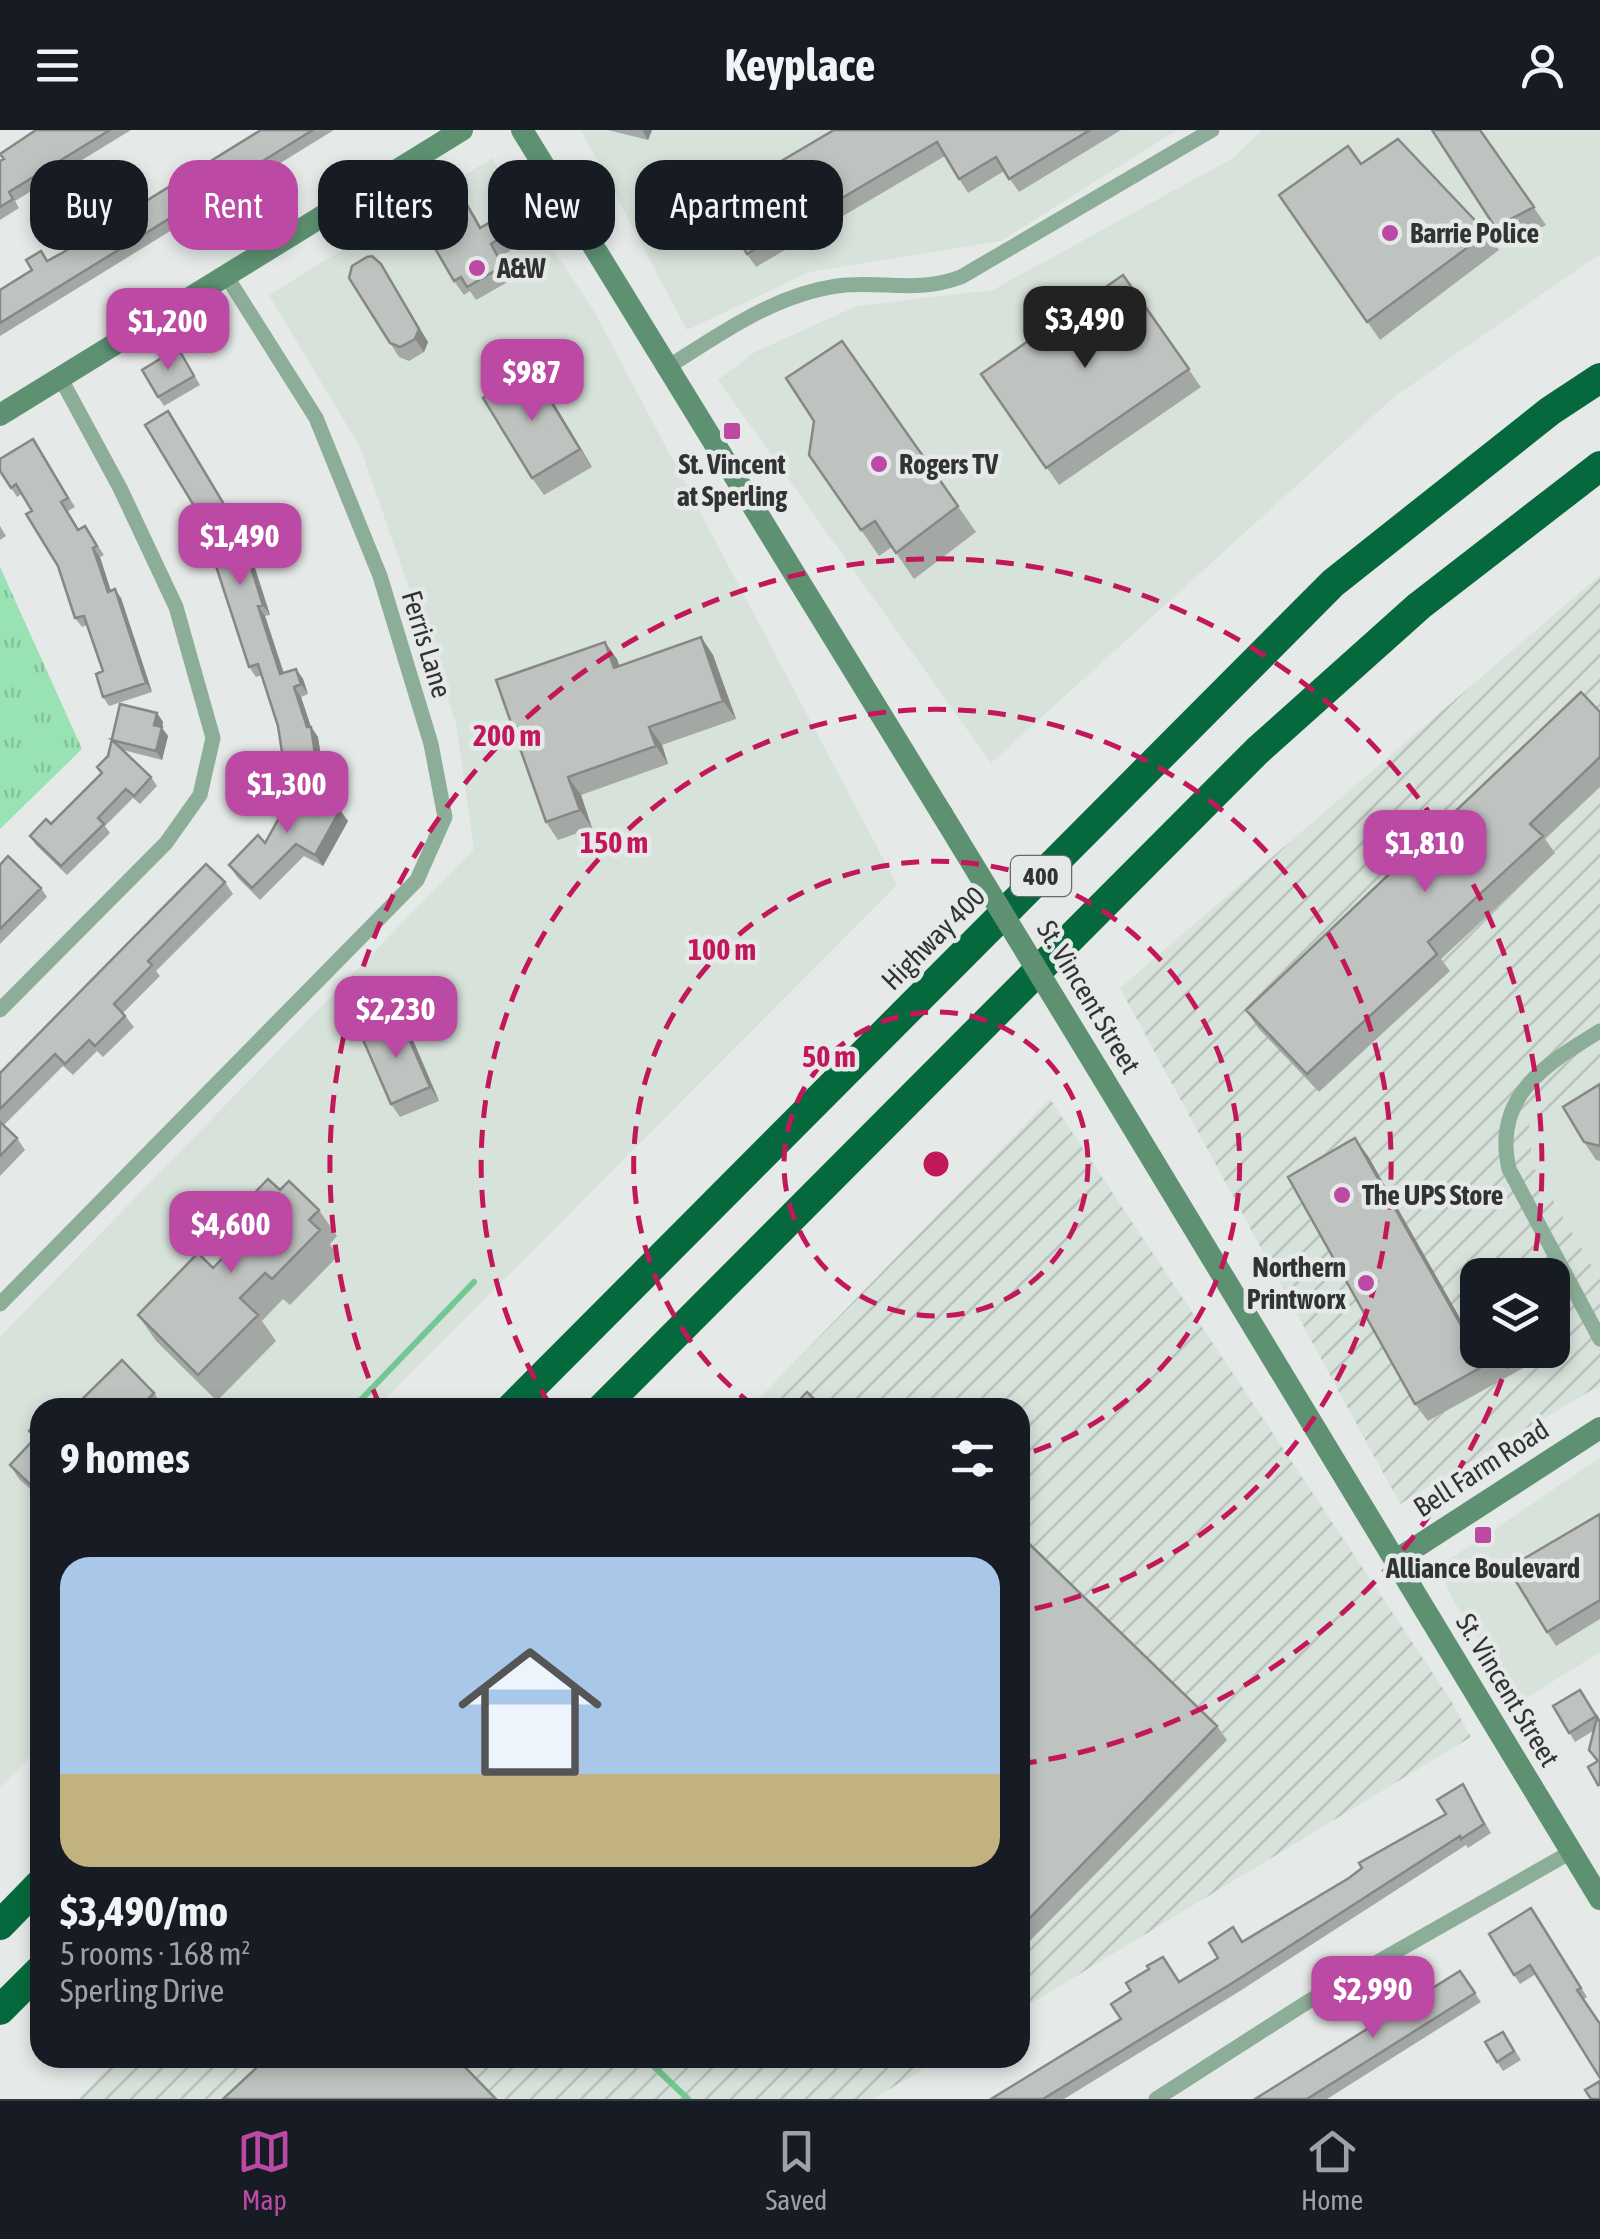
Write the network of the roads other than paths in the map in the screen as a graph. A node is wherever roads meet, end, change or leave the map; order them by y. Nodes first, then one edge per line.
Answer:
1 (462, 130) edge
2 (522, 130) edge
3 (1212, 130) edge
4 (227, 277) junction
5 (668, 367) junction
6 (1600, 378) edge
7 (60, 379) junction
8 (0, 415) edge
9 (1600, 466) edge
10 (0, 1010) edge
11 (1600, 1031) edge
12 (0, 1304) edge
13 (1600, 1339) edge
14 (521, 1398) edge
15 (612, 1398) edge
16 (1600, 1428) edge
17 (1396, 1560) junction
18 (1571, 1852) junction
19 (30, 1894) edge
20 (1600, 1899) edge
21 (0, 1925) edge
22 (30, 1980) edge
23 (0, 2010) edge
24 (1156, 2099) edge

1 - 4 main road
2 - 5 main road, St. Vincent Street
3 - 5 street
4 - 7 main road
4 - 12 street, Ferris Lane
5 - 17 main road, St. Vincent Street, bridge
6 - 14 highway, Highway 400 / 400
7 - 8 main road
7 - 10 street
9 - 15 highway, 400
11 - 13 street
16 - 17 main road, Bell Farm Road
17 - 18 main road, St. Vincent Street
18 - 20 main road, St. Vincent Street
18 - 24 street
19 - 21 highway
22 - 23 highway

